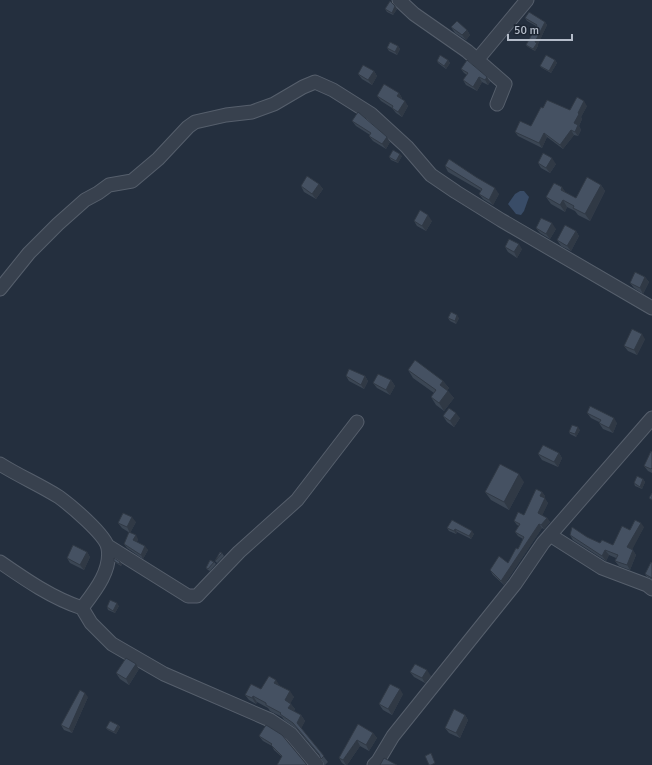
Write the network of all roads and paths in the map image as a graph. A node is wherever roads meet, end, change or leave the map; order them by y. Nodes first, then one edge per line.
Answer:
1 (399, 0) edge
2 (527, 0) edge
3 (477, 60) junction
4 (497, 104) dead end
5 (0, 289) edge
6 (652, 308) edge
7 (652, 418) edge
8 (357, 422) dead end
9 (0, 464) edge
10 (550, 535) junction
11 (108, 546) junction
12 (0, 562) edge
13 (652, 589) edge
14 (82, 608) junction
15 (317, 765) edge
16 (374, 765) edge

1 - 3 street
2 - 3 street
3 - 4 street
5 - 6 street
7 - 10 street
8 - 11 street
9 - 11 street
10 - 13 street
10 - 16 street
11 - 14 street
12 - 14 street
14 - 15 street

